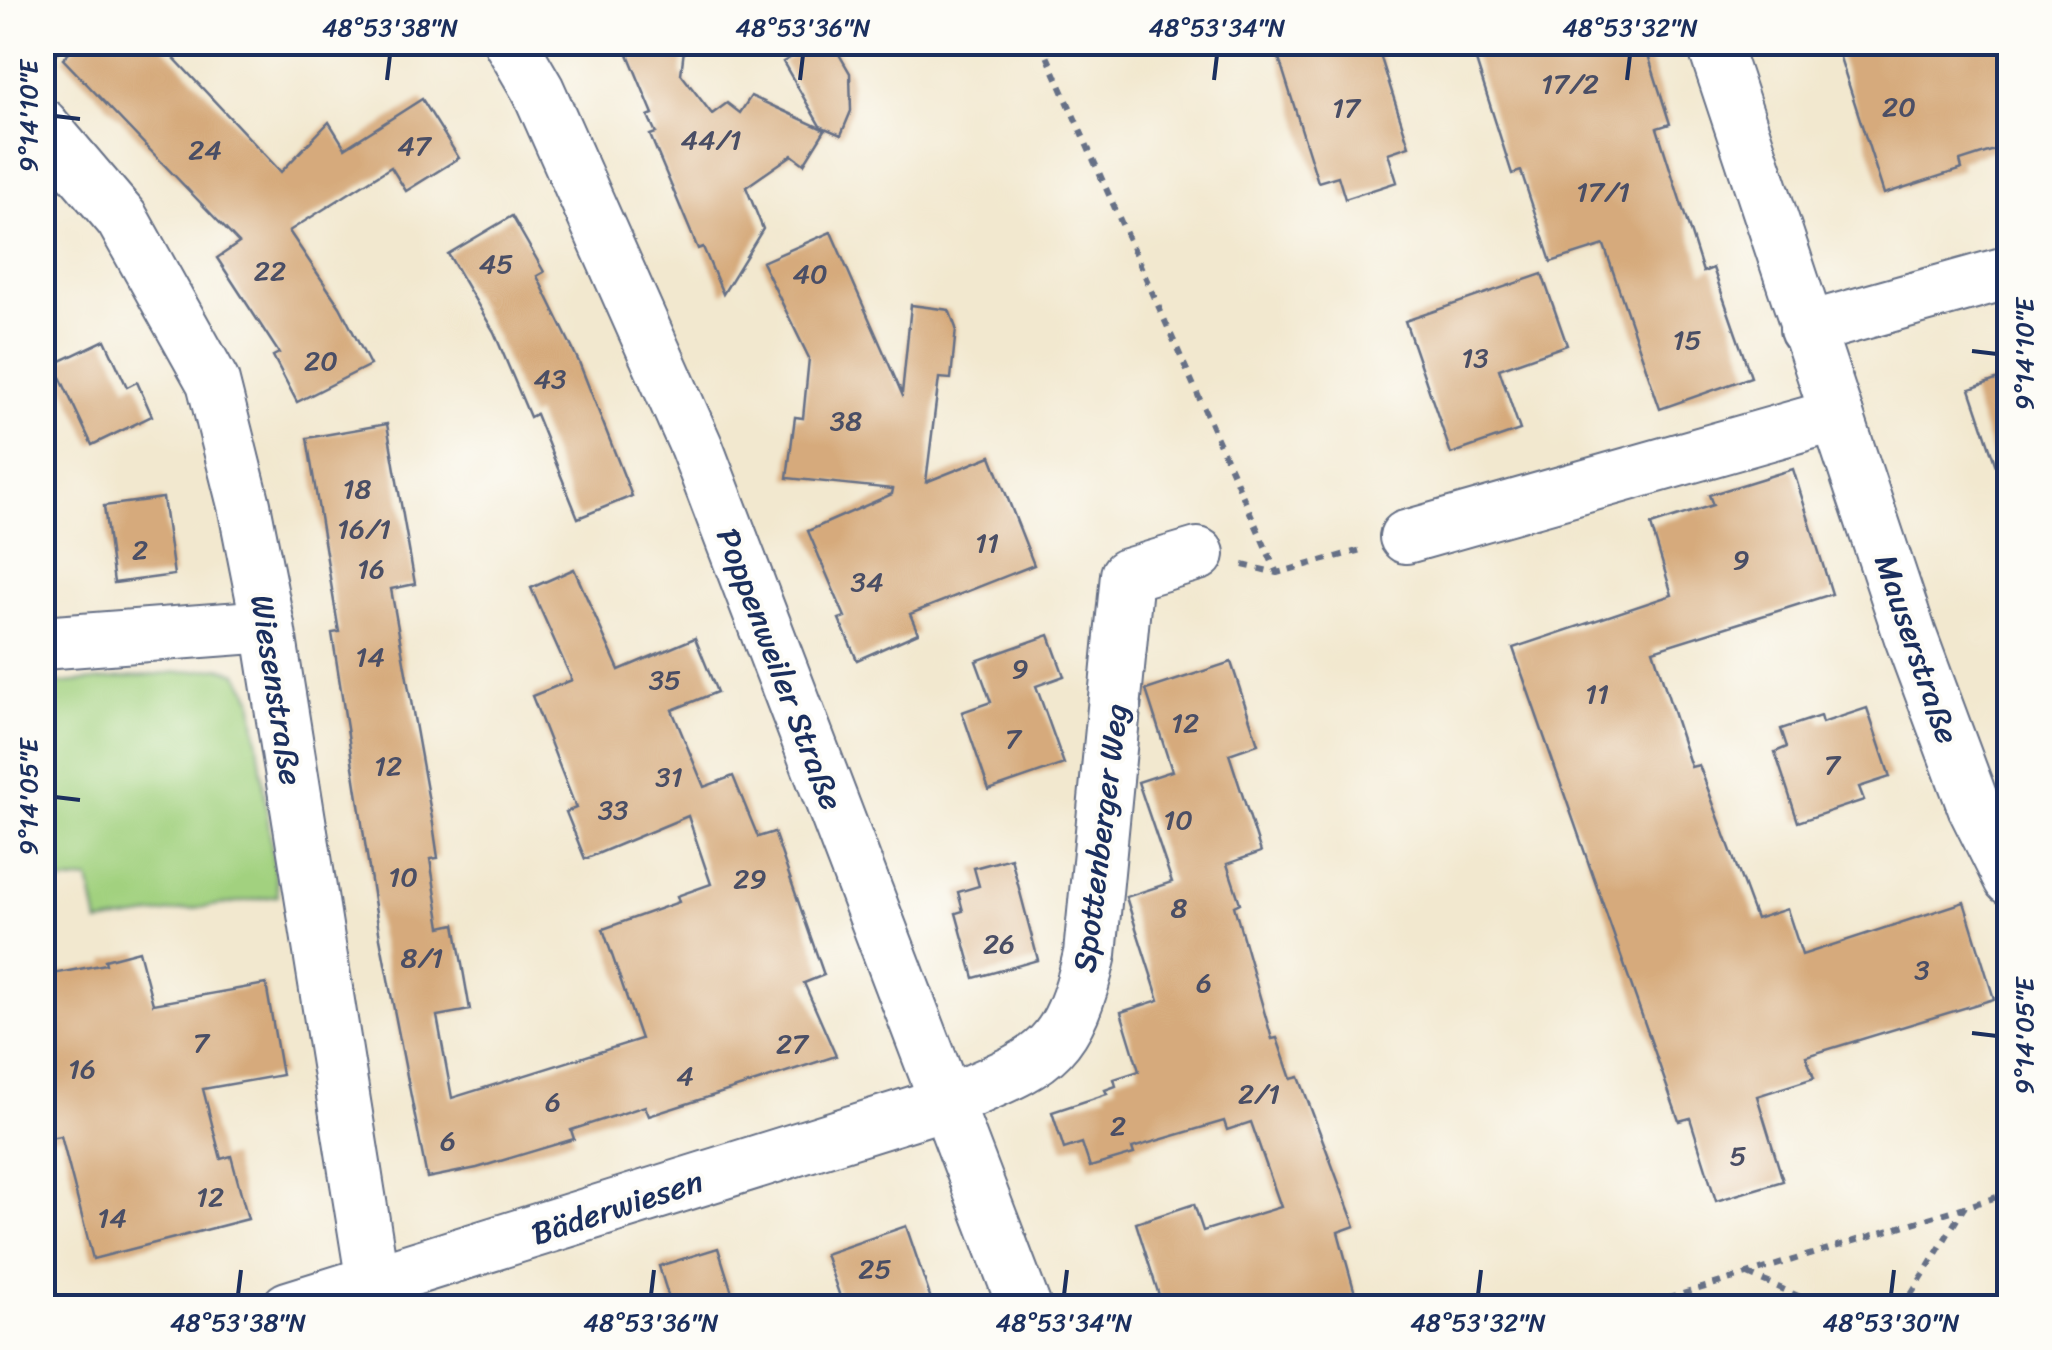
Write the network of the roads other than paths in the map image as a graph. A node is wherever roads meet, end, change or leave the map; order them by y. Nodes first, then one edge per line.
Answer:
1 (510, 42) edge
2 (1713, 42) edge
3 (42, 125) edge
4 (2010, 272) edge
5 (1806, 329) junction
6 (1838, 415) junction
7 (1406, 537) road end
8 (1198, 554) road end
9 (268, 626) junction
10 (42, 643) edge
11 (2010, 878) edge
12 (945, 1103) junction
13 (374, 1296) edge
14 (288, 1308) edge
15 (1025, 1308) edge

1 - 12 street, Poppenweiler Straße
2 - 5 street, Mauserstraße
3 - 9 street, Wiesenstraße
4 - 5 street
5 - 6 street, Mauserstraße
6 - 7 street
6 - 11 street, Mauserstraße
8 - 12 street, Spottenberger Weg
9 - 10 street
9 - 13 street, Wiesenstraße
12 - 13 street, Bäderwiesen
12 - 15 street, Poppenweiler Straße
13 - 14 street, Bäderwiesen

